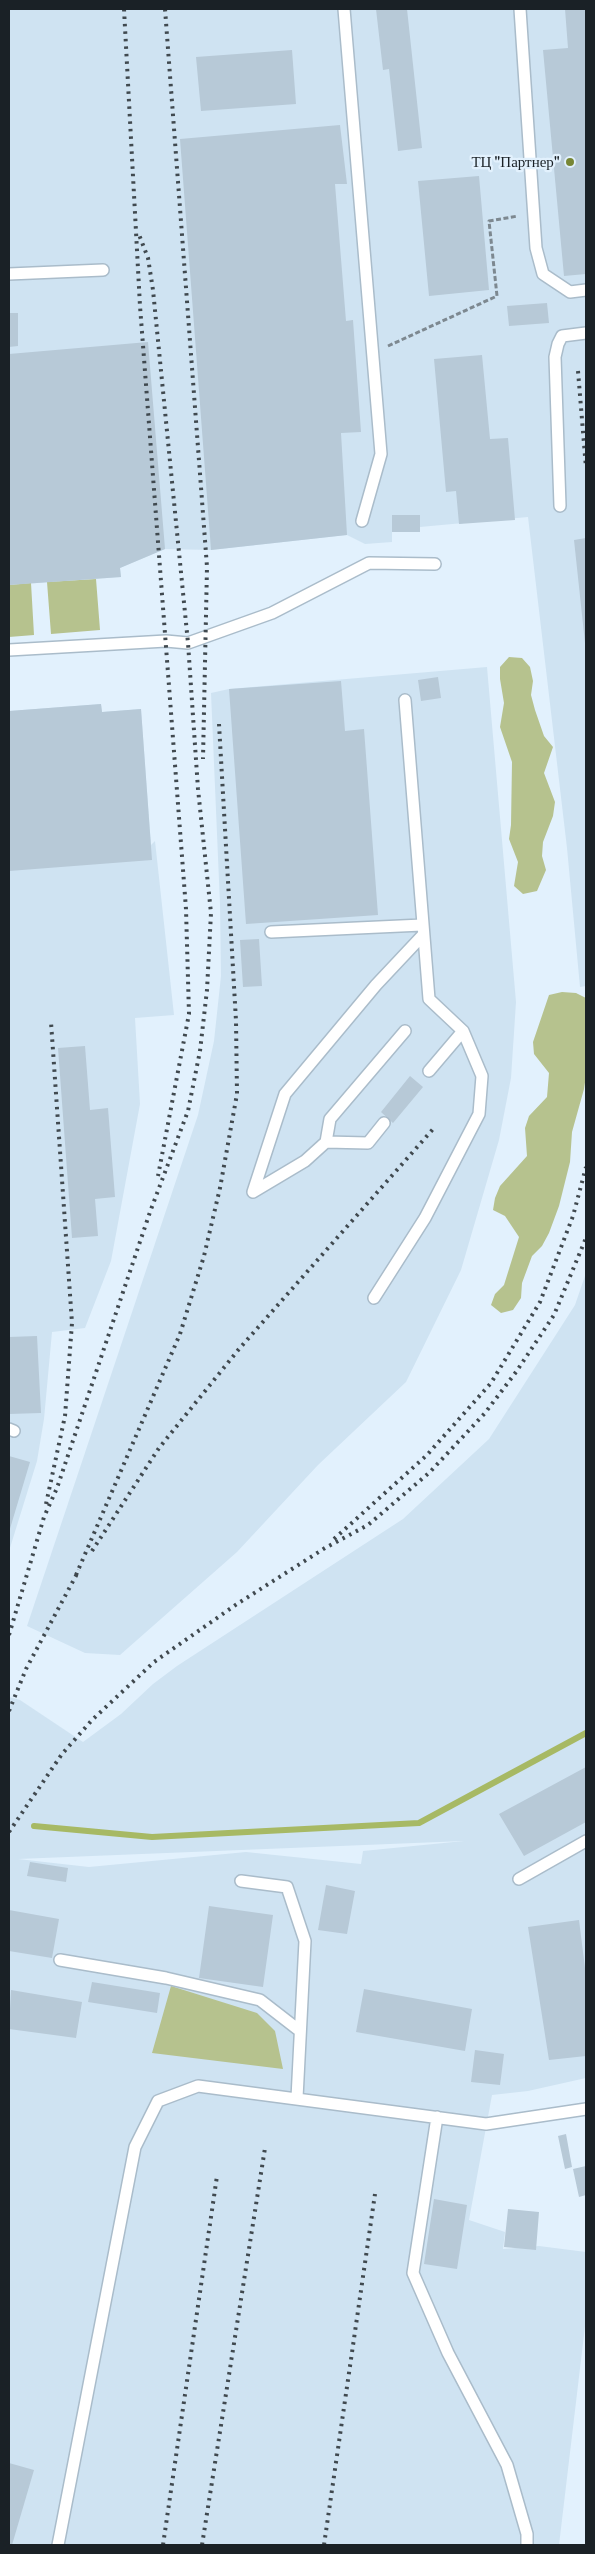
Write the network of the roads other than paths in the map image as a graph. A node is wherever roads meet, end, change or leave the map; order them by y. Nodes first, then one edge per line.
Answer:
1 (344, 9) edge
2 (520, 9) edge
3 (103, 270) dead end
4 (9, 274) edge
5 (586, 290) edge
6 (586, 333) edge
7 (560, 506) dead end
8 (362, 521) dead end
9 (435, 564) dead end
10 (9, 650) edge
11 (404, 700) dead end
12 (423, 930) junction
13 (271, 932) dead end
14 (405, 1031) dead end
15 (463, 1032) junction
16 (429, 1071) dead end
17 (384, 1123) dead end
18 (326, 1142) junction
19 (374, 1298) dead end
20 (586, 1841) edge
21 (519, 1880) dead end
22 (241, 1881) dead end
23 (60, 1960) dead end
24 (300, 2031) junction
25 (297, 2098) junction
26 (586, 2109) edge
27 (436, 2117) junction
28 (58, 2545) edge
29 (527, 2545) edge

1 - 8 lane
2 - 5 lane
3 - 4 lane
6 - 7 lane
9 - 10 lane
11 - 12 lane
12 - 13 lane
12 - 15 lane
12 - 18 lane
14 - 18 lane
15 - 16 lane
15 - 19 lane
17 - 18 lane
20 - 21 lane
22 - 24 lane
23 - 24 lane
24 - 25 lane
25 - 27 lane
25 - 28 lane
26 - 27 lane
27 - 29 lane

